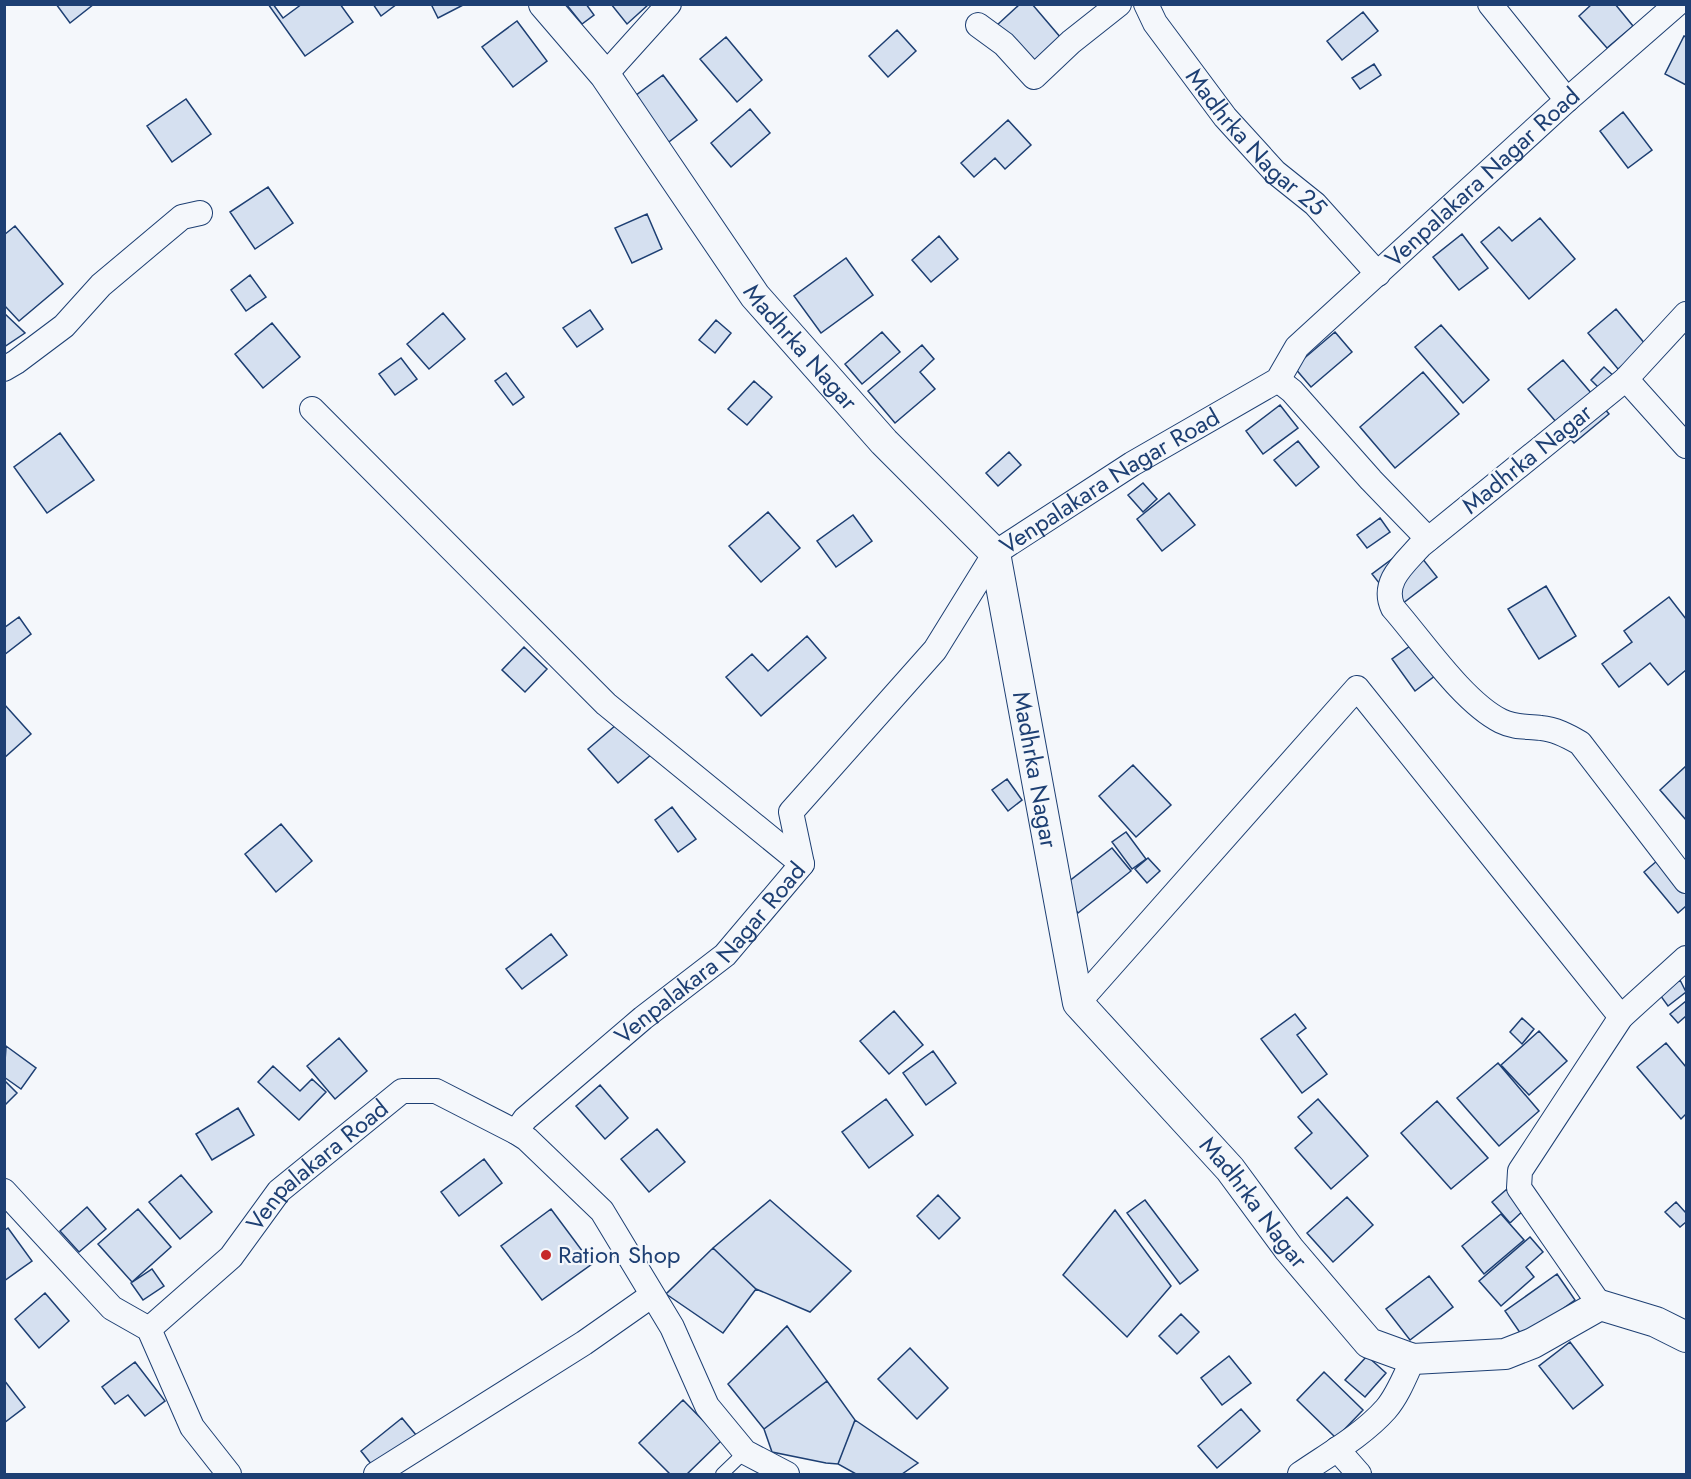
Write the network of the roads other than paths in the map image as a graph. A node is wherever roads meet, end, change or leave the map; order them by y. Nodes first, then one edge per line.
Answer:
1 (544, 4) edge
2 (669, 4) edge
3 (1119, 4) edge
4 (1146, 4) edge
5 (1490, 4) edge
6 (1677, 4) edge
7 (978, 25) dead end
8 (605, 75) junction
9 (1567, 100) junction
10 (200, 213) dead end
11 (1378, 274) junction
12 (1686, 314) edge
13 (4, 369) edge
14 (1626, 378) junction
15 (1278, 380) junction
16 (312, 408) dead end
17 (1686, 446) edge
18 (1428, 539) junction
19 (995, 553) junction
20 (802, 864) junction
21 (1686, 881) edge
22 (1686, 958) edge
23 (1078, 1003) junction
24 (1621, 1017) junction
25 (521, 1135) junction
26 (4, 1191) edge
27 (651, 1296) junction
28 (1600, 1305) junction
29 (149, 1329) junction
30 (1686, 1337) edge
31 (1413, 1359) junction
32 (1337, 1449) junction
33 (745, 1452) junction
34 (229, 1474) edge
35 (376, 1474) edge
36 (722, 1474) edge
37 (787, 1474) edge
38 (1300, 1474) edge
39 (1359, 1474) edge

1 - 8 street, Madhrka Nagar
2 - 8 street
3 - 7 street
4 - 11 street, Madhrka Nagar 25
5 - 9 street
6 - 9 street, Venpalakara Nagar Road
8 - 19 street, Madhrka Nagar
9 - 11 street, Venpalakara Nagar Road
10 - 13 street
11 - 15 street, Venpalakara Nagar Road
12 - 14 street, Madhrka Nagar
14 - 17 street
14 - 18 street, Madhrka Nagar
15 - 18 street
15 - 19 street, Venpalakara Nagar Road
16 - 20 street
18 - 21 street, Madhrka Nagar
19 - 20 street, Venpalakara Nagar Road
19 - 23 street, Madhrka Nagar
20 - 25 street, Venpalakara Nagar Road
22 - 24 street
23 - 24 street
23 - 31 street, Madhrka Nagar
24 - 28 street
25 - 27 street, Venpalakara Road
25 - 29 street, Venpalakara Road
26 - 29 street
27 - 33 street, Venpalakara Road
27 - 35 street
28 - 30 street
28 - 31 street, Madhrka Nagar
29 - 34 street
31 - 32 street
32 - 38 street
32 - 39 street
33 - 36 lane
33 - 37 street

